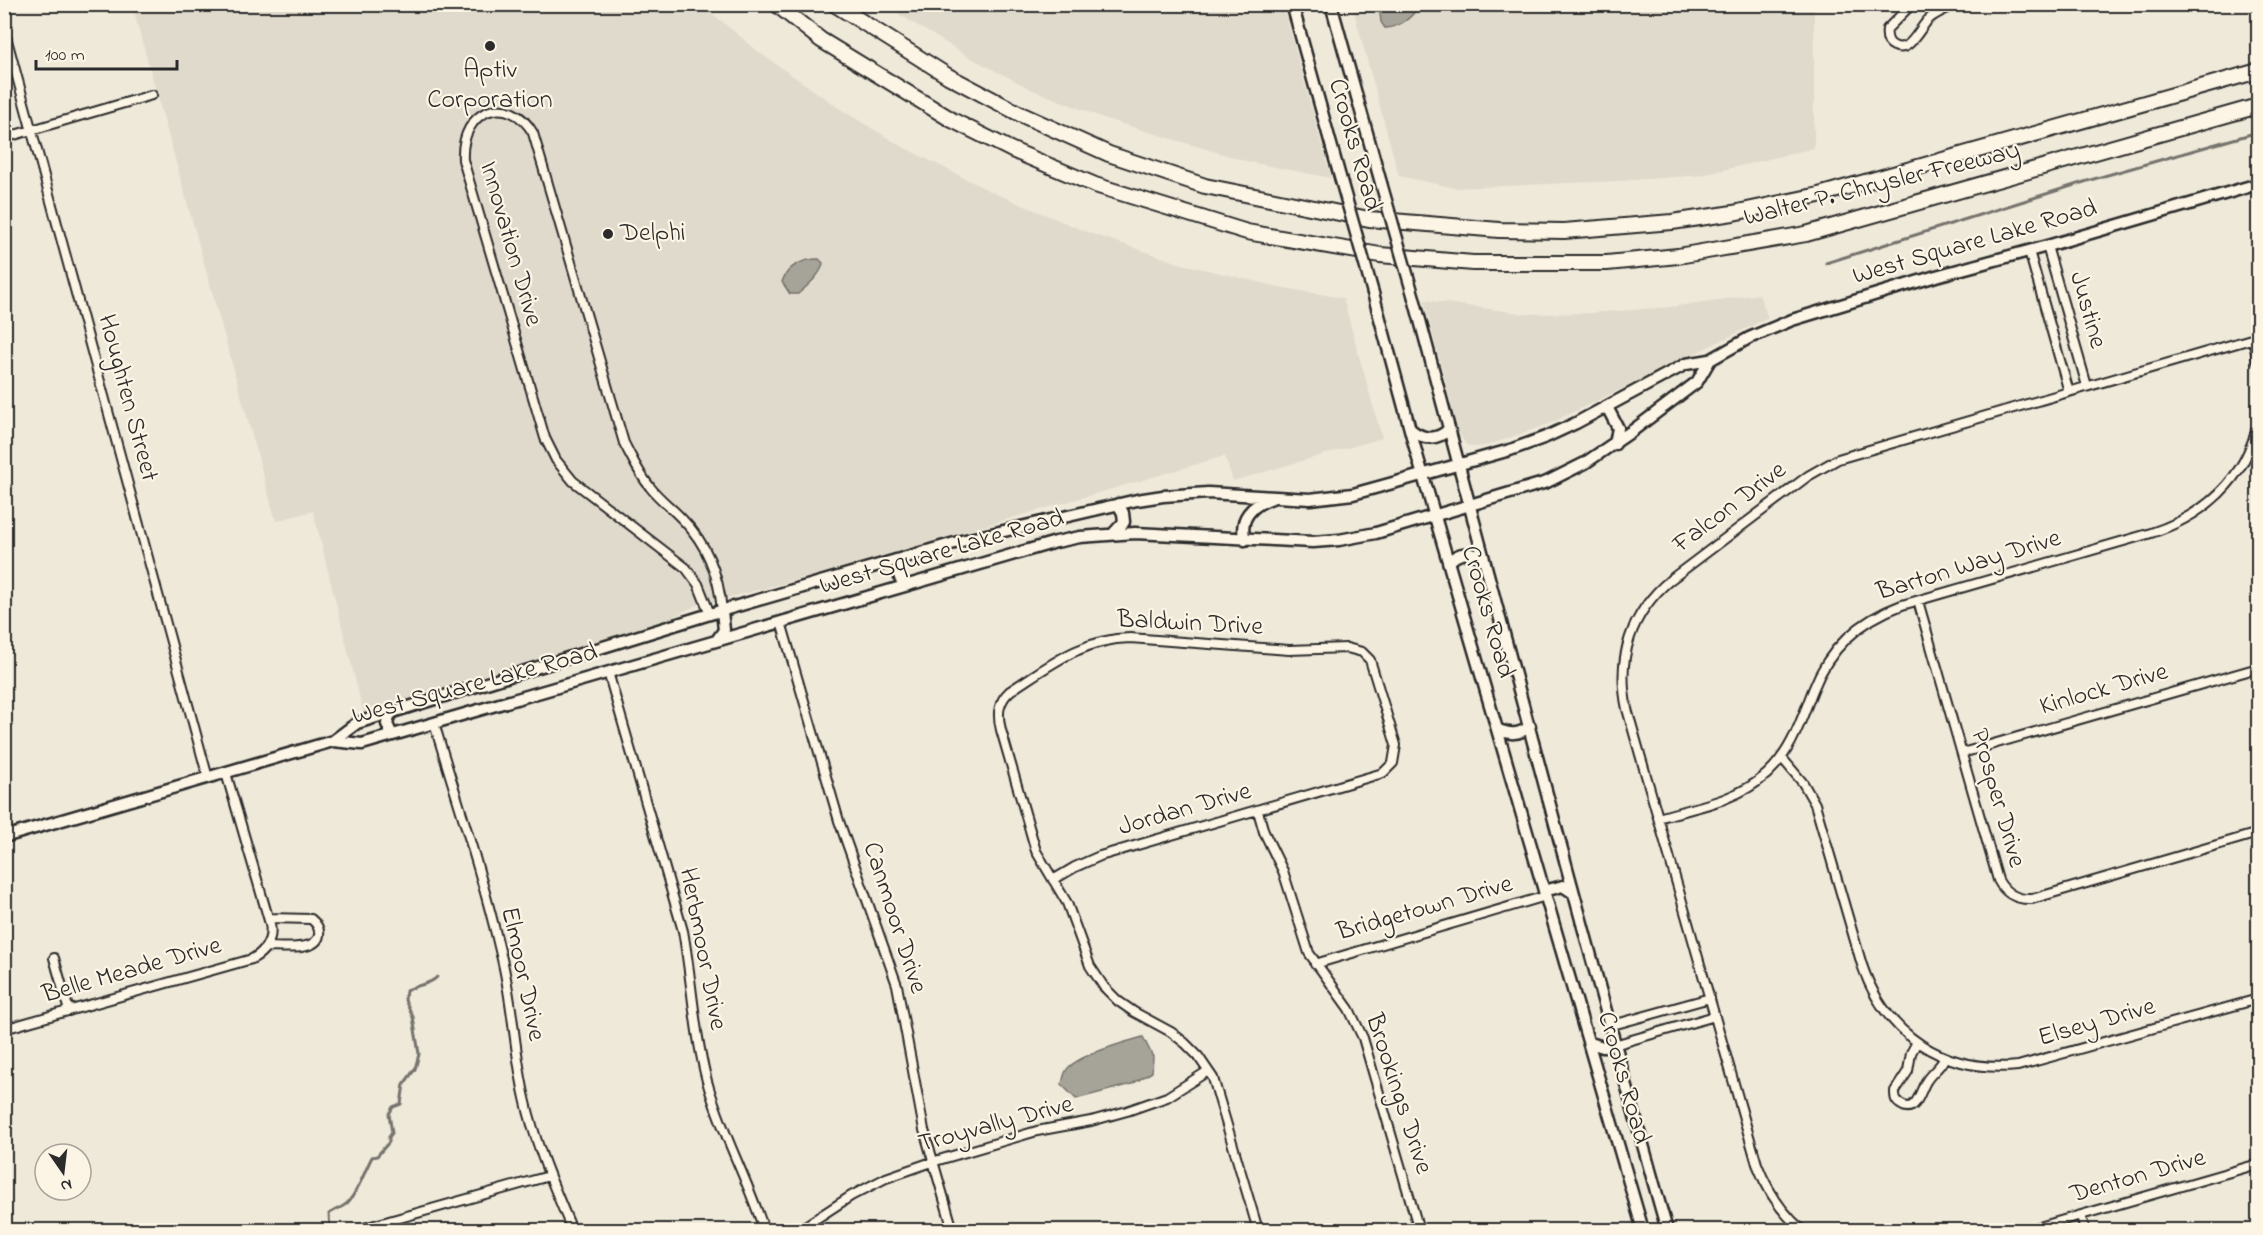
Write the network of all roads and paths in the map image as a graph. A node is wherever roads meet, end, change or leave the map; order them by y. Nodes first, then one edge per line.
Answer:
1 (776, 4) edge
2 (834, 4) edge
3 (1292, 4) edge
4 (1331, 4) edge
5 (1912, 4) edge
6 (1954, 4) edge
7 (4, 29) edge
8 (2259, 70) edge
9 (152, 95) dead end
10 (2259, 106) edge
11 (32, 130) junction
12 (4, 138) edge
13 (2259, 184) edge
14 (2047, 246) junction
15 (2029, 251) junction
16 (2256, 338) edge
17 (1710, 360) junction
18 (2259, 362) edge
19 (2087, 386) junction
20 (2069, 392) junction
21 (1607, 407) junction
22 (2259, 422) edge
23 (1410, 429) junction
24 (1449, 429) junction
25 (1615, 444) junction
26 (1458, 464) junction
27 (1423, 474) junction
28 (1272, 498) junction
29 (1119, 504) junction
30 (1469, 506) junction
31 (1435, 516) junction
32 (1113, 534) junction
33 (1245, 540) junction
34 (905, 558) junction
35 (1483, 560) junction
36 (1449, 562) junction
37 (906, 585) junction
38 (1918, 601) junction
39 (722, 611) junction
40 (710, 614) junction
41 (781, 622) junction
42 (717, 640) junction
43 (1362, 652) joint
44 (2259, 668) edge
45 (608, 672) junction
46 (393, 712) junction
47 (434, 723) junction
48 (1530, 726) junction
49 (1497, 729) junction
50 (392, 735) junction
51 (333, 741) junction
52 (1962, 753) junction
53 (1782, 758) junction
54 (226, 773) junction
55 (208, 778) junction
56 (1258, 811) junction
57 (1658, 818) junction
58 (2259, 833) edge
59 (4, 837) edge
60 (1053, 880) junction
61 (1572, 892) junction
62 (1545, 894) junction
63 (268, 918) junction
64 (267, 947) junction
65 (54, 958) dead end
66 (1315, 964) junction
67 (1710, 998) junction
68 (2259, 999) edge
69 (69, 1011) junction
70 (1715, 1016) junction
71 (1609, 1026) junction
72 (4, 1029) edge
73 (1917, 1042) junction
74 (1590, 1043) junction
75 (1614, 1045) junction
76 (1945, 1057) junction
77 (1208, 1071) junction
78 (932, 1162) junction
79 (2259, 1164) edge
80 (549, 1176) junction
81 (2081, 1216) junction
82 (357, 1230) edge
83 (572, 1230) edge
84 (764, 1230) edge
85 (798, 1230) edge
86 (953, 1230) edge
87 (1258, 1230) edge
88 (1419, 1230) edge
89 (1643, 1230) edge
90 (1667, 1230) edge
91 (1802, 1230) edge
92 (2029, 1230) edge
93 (2085, 1230) edge

1 - 10 highway, Walter P. Chrysler Freeway
2 - 8 highway, Walter P. Chrysler Freeway
3 - 23 main road, Crooks Road, bridge
4 - 24 main road, Crooks Road, bridge
5 - 6 street
7 - 11 street, Houghten Street
9 - 11 street
11 - 12 street
11 - 55 street, Houghten Street
13 - 14 main road, West Square Lake Road
14 - 15 main road, West Square Lake Road
14 - 19 street, Justine
15 - 17 main road, West Square Lake Road
15 - 20 street, Justine
16 - 18 street
16 - 19 street, Falcon Drive
17 - 21 main road, West Square Lake Road
17 - 25 main road, West Square Lake Road
19 - 20 street, Falcon Drive
20 - 57 street, Falcon Drive
21 - 25 main road
21 - 26 main road, West Square Lake Road
22 - 38 street, Barton Way Drive
23 - 24 main road
23 - 27 main road, Crooks Road
24 - 26 main road, Crooks Road
25 - 30 main road, West Square Lake Road
26 - 27 main road, West Square Lake Road
26 - 30 main road, Crooks Road
27 - 28 main road, West Square Lake Road
27 - 31 main road, Crooks Road
28 - 29 main road, West Square Lake Road
28 - 33 main road
29 - 32 main road
29 - 34 main road, West Square Lake Road
30 - 31 main road, West Square Lake Road
30 - 35 main road, Crooks Road
31 - 33 main road, West Square Lake Road
31 - 36 main road, Crooks Road
32 - 33 main road, West Square Lake Road
32 - 37 main road, West Square Lake Road
34 - 37 main road
34 - 39 main road, West Square Lake Road
35 - 36 main road
35 - 48 main road, Crooks Road
36 - 49 main road, Crooks Road
37 - 41 main road, West Square Lake Road
38 - 52 street, Prosper Drive
38 - 53 street, Barton Way Drive
39 - 40 main road, West Square Lake Road
39 - 40 street, Innovation Drive
39 - 42 main road
40 - 46 main road, West Square Lake Road
41 - 42 main road, West Square Lake Road
41 - 78 street, Canmoor Drive
42 - 45 main road, West Square Lake Road
43 - 56 street, Jordan Drive
43 - 60 street, Baldwin Drive
44 - 52 street, Kinlock Drive
45 - 47 main road, West Square Lake Road
45 - 84 street, Herbmoor Drive
46 - 50 main road
46 - 51 main road, West Square Lake Road
47 - 50 main road, West Square Lake Road
47 - 80 street, Elmoor Drive
48 - 49 main road
48 - 61 main road, Crooks Road
49 - 62 main road, Crooks Road
50 - 51 main road, West Square Lake Road
51 - 54 main road, West Square Lake Road
52 - 58 street, Prosper Drive
53 - 57 street, Barton Way Drive
53 - 73 street, Elsey Drive
54 - 55 main road, West Square Lake Road
54 - 63 street
55 - 59 main road, West Square Lake Road
56 - 60 street, Jordan Drive
56 - 66 street, Brookings Drive
57 - 67 street, Falcon Drive
60 - 77 street
61 - 62 main road
61 - 71 main road, Crooks Road
62 - 66 street, Bridgetown Drive
62 - 74 main road, Crooks Road
63 - 64 street
63 - 64 street, Belle Meade Drive
64 - 69 street, Belle Meade Drive
65 - 69 street
66 - 88 street, Brookings Drive
67 - 70 street, Falcon Drive
67 - 71 street
68 - 76 street, Elsey Drive
69 - 72 street, Belle Meade Drive
70 - 75 street
70 - 91 street
71 - 75 main road, Crooks Road
73 - 76 street, Elsey Drive
73 - 76 street
74 - 75 main road
74 - 89 main road, Crooks Road
75 - 90 main road, Crooks Road
77 - 78 street, Troyvally Drive
77 - 87 street
78 - 85 street, Troyvally Drive
78 - 86 street, Canmoor Drive
79 - 81 street, Denton Drive
80 - 82 street
80 - 83 street, Elmoor Drive
81 - 92 street, Denton Drive
81 - 93 street

